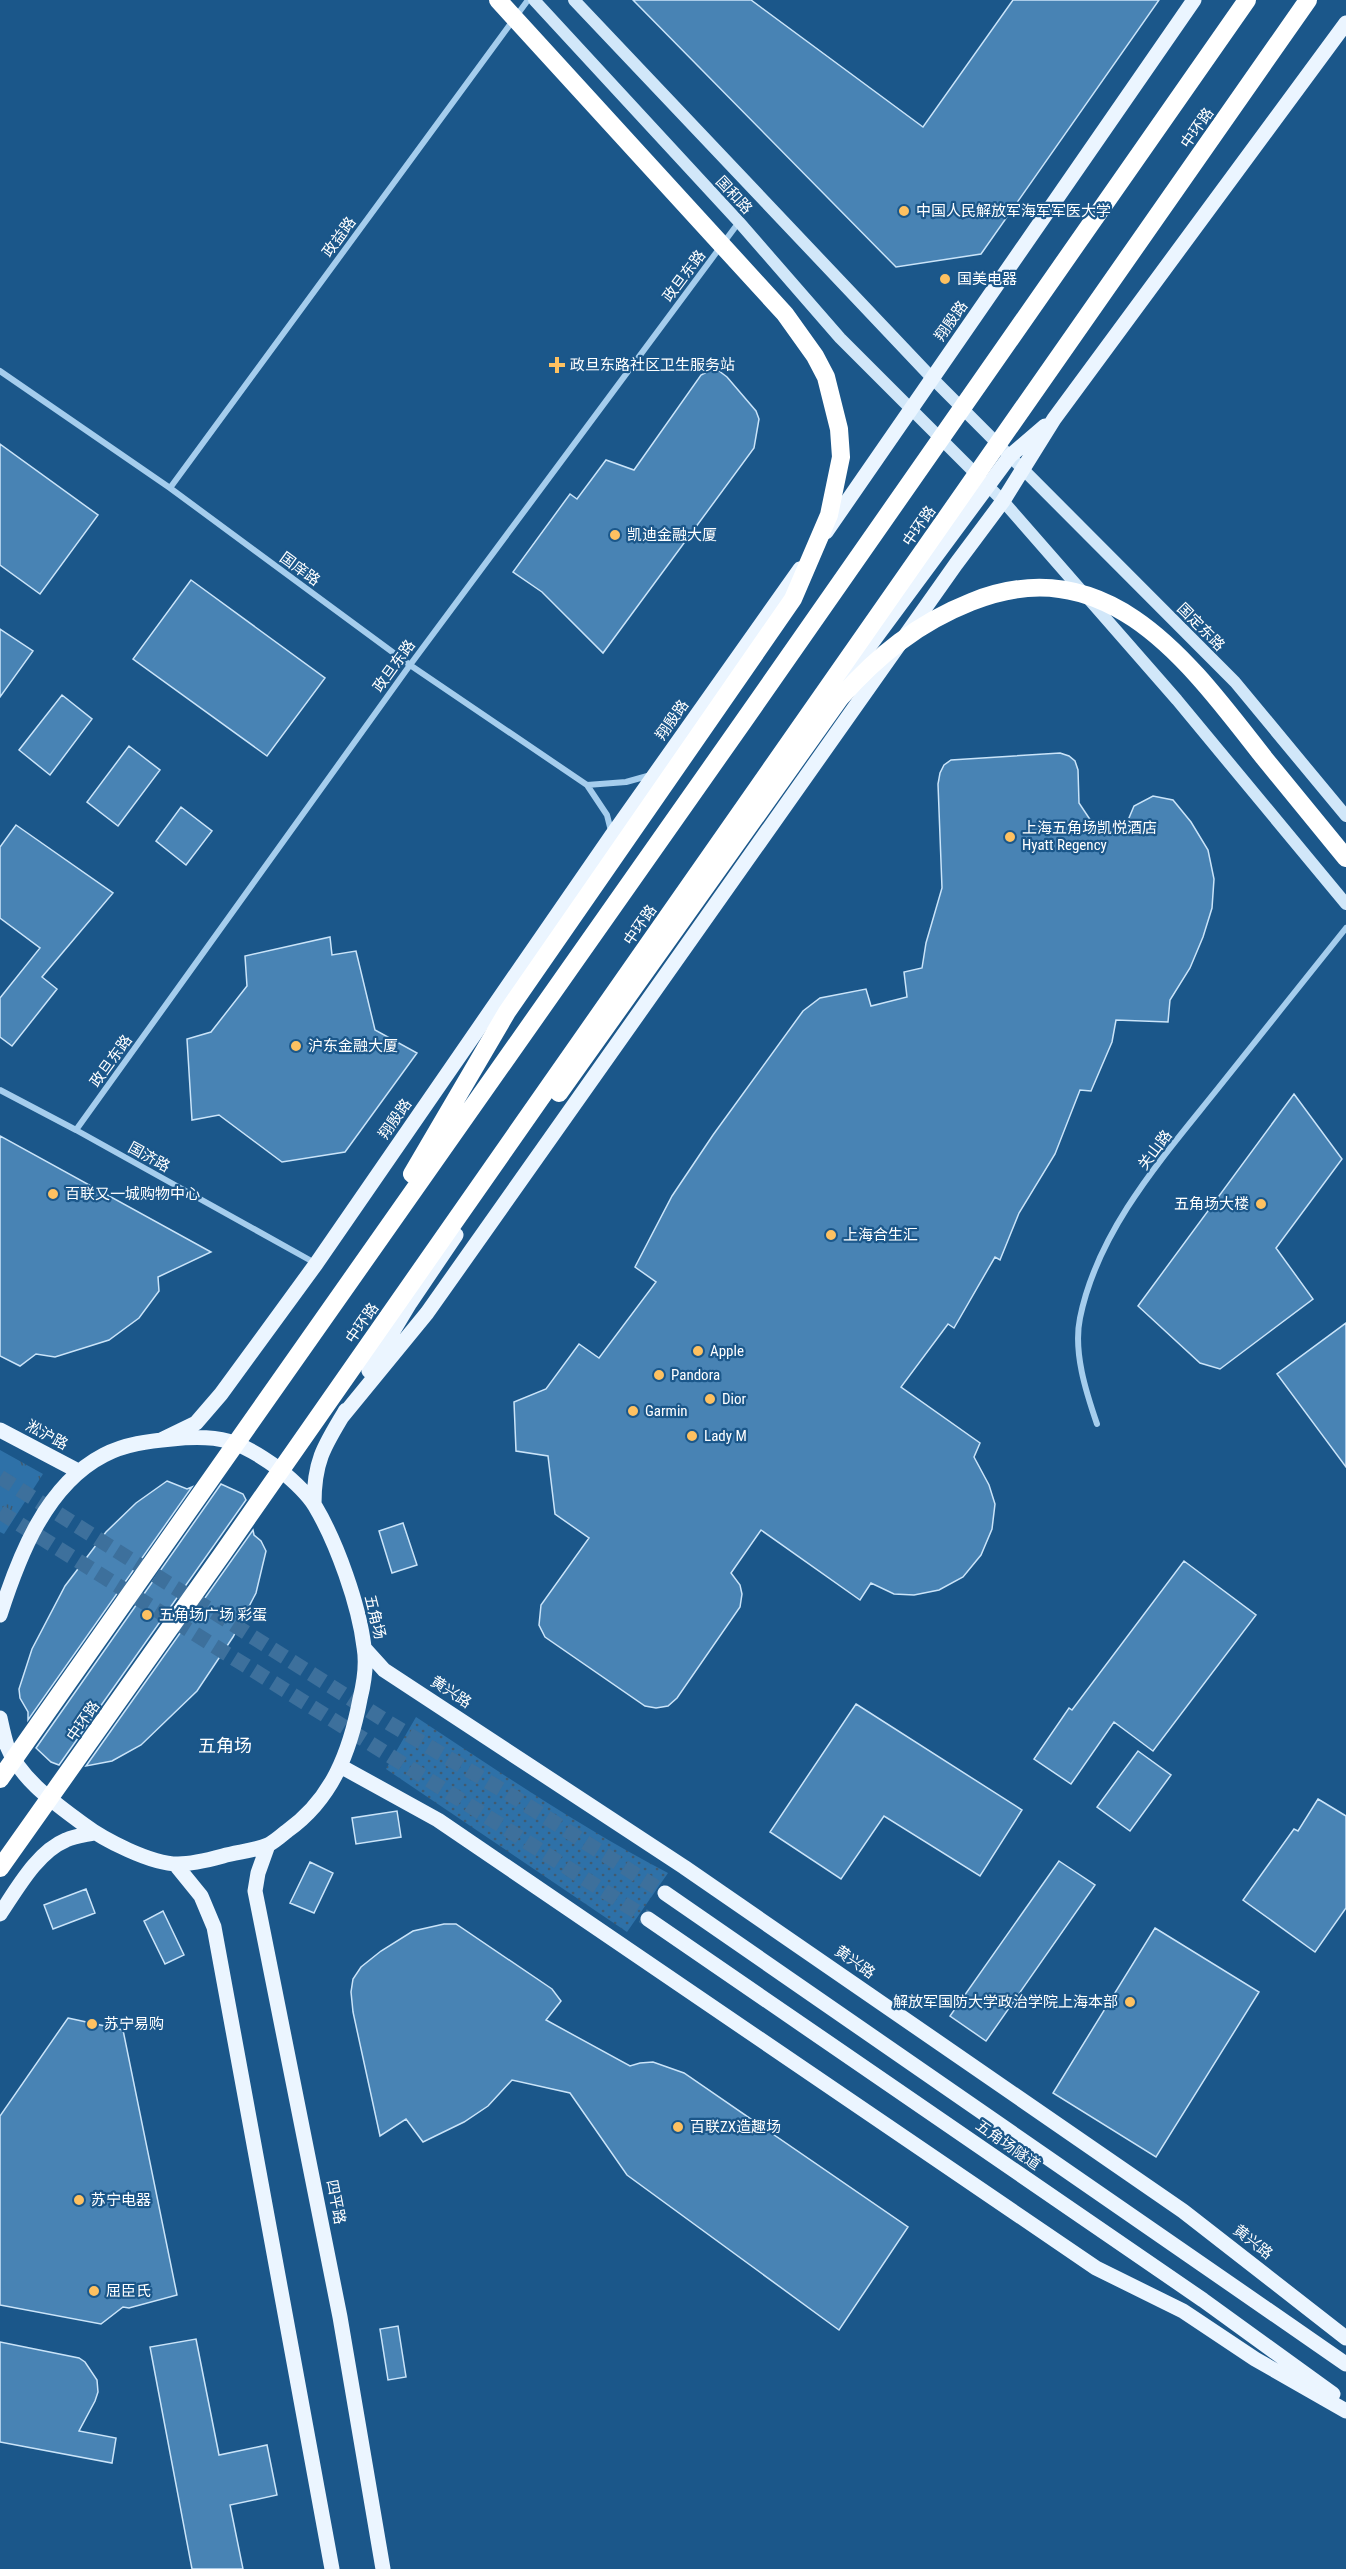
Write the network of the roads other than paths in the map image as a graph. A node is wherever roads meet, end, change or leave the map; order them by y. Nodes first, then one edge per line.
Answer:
1 (498, 0) edge
2 (528, 0) edge
3 (534, 0) edge
4 (574, 0) edge
5 (1194, 0) edge
6 (1247, 0) edge
7 (1308, 0) edge
8 (1346, 23) edge
9 (740, 222) junction
10 (0, 371) edge
11 (933, 379) junction
12 (911, 411) junction
13 (1054, 419) junction
14 (1010, 456) junction
15 (1024, 469) junction
16 (987, 486) junction
17 (170, 488) junction
18 (1003, 501) junction
19 (410, 665) junction
20 (656, 774) junction
21 (586, 785) junction
22 (1346, 816) edge
23 (612, 835) junction
24 (1346, 858) edge
25 (1346, 904) edge
26 (1346, 927) edge
27 (0, 1090) edge
28 (76, 1130) junction
29 (316, 1264) junction
30 (349, 1282) junction
31 (392, 1312) junction
32 (341, 1418) junction
33 (1096, 1424) dead end
34 (0, 1430) edge
35 (161, 1440) junction
36 (78, 1471) junction
37 (314, 1504) junction
38 (0, 1615) edge
39 (365, 1649) junction
40 (0, 1718) edge
41 (342, 1767) junction
42 (0, 1779) edge
43 (94, 1833) junction
44 (268, 1845) junction
45 (175, 1864) junction
46 (0, 1869) edge
47 (665, 1893) tunnel mouth
48 (0, 1914) edge
49 (648, 1919) tunnel mouth
50 (1346, 2338) edge
51 (1346, 2364) edge
52 (1346, 2403) edge
53 (1346, 2411) edge
54 (332, 2569) edge
55 (382, 2569) edge

1 - 30 highway, bridge
2 - 17 street, 政益路
3 - 9 street, 国和路
4 - 11 street, 国和路
5 - 11 main road, 翔殷路
6 - 30 highway, bridge
7 - 31 highway, 中环路, bridge
8 - 13 main road
9 - 12 street, 国和路
9 - 19 street, 政旦东路
10 - 17 street, 国庠路
11 - 12 main road, 翔殷路
11 - 14 street, 国和路
12 - 16 street, 国和路
12 - 20 main road, 翔殷路
13 - 14 main road
13 - 15 main road
14 - 15 street, 国定东路
14 - 16 main road
15 - 18 main road
15 - 22 street, 国定东路
16 - 18 street, 国和路
16 - 32 main road
17 - 19 street, 国庠路
18 - 25 street, 国和路
18 - 32 main road
19 - 21 street, 国庠路
19 - 28 street, 政旦东路
20 - 21 street
20 - 23 main road, 翔殷路
21 - 23 street, 国庠路
23 - 29 main road, 翔殷路
24 - 31 highway, bridge
26 - 33 street, 关山路
27 - 28 street, 国济路
28 - 29 street, 国济路
29 - 35 main road, 翔殷路
30 - 42 highway, bridge
31 - 46 highway, 中环路, bridge
32 - 37 main road
34 - 36 main road, 淞沪路
35 - 36 main road, 五角场
35 - 37 main road, 五角场
36 - 38 main road, 五角场
37 - 39 main road, 五角场
39 - 41 main road, 五角场
39 - 50 main road, 黄兴路
40 - 43 main road, 五角场
41 - 44 main road, 五角场
41 - 53 main road
43 - 45 main road, 五角场
43 - 48 main road
44 - 45 main road, 五角场
44 - 55 main road, 四平路
45 - 54 main road
47 - 51 main road, 五角场隧道
49 - 52 main road, 五角场隧道

